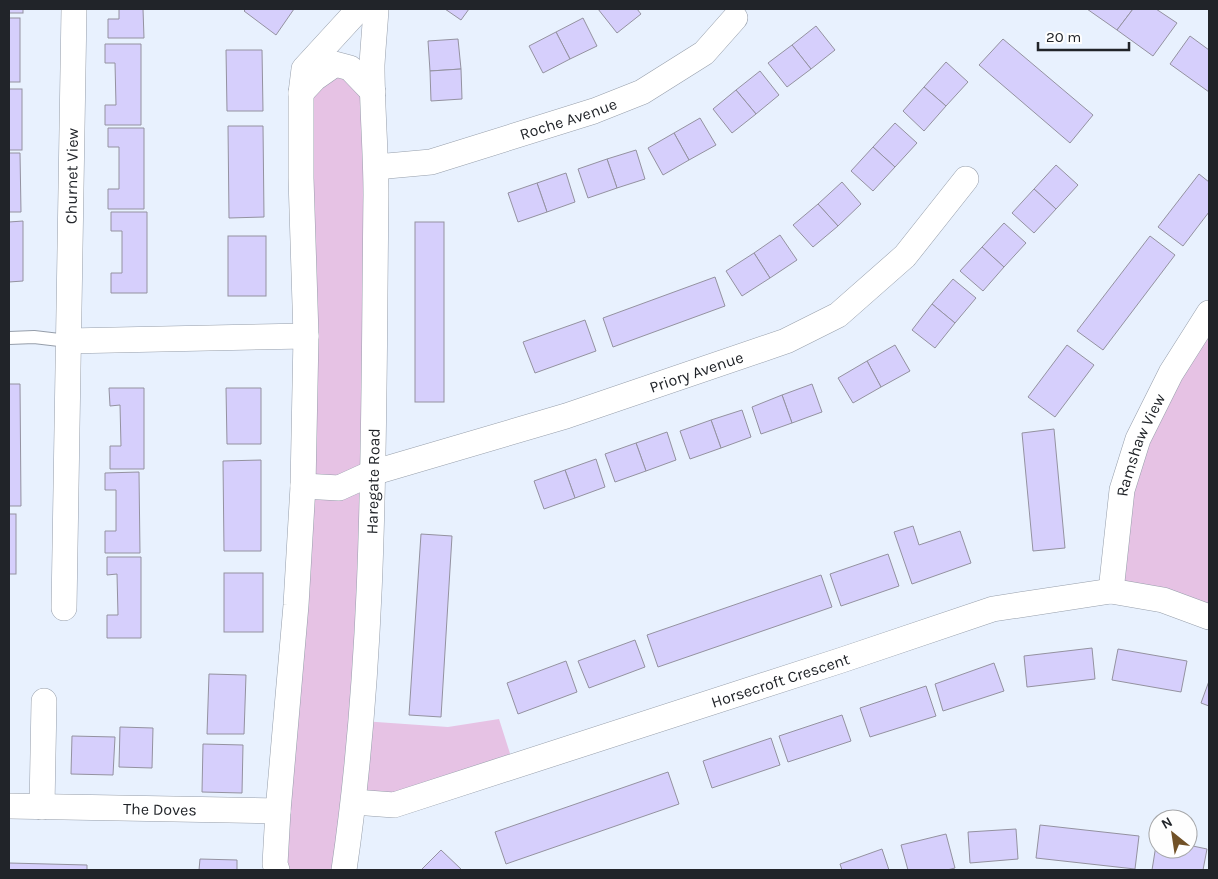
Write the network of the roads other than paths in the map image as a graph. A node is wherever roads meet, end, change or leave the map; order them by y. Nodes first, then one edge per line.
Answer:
1 (74, 9) edge
2 (359, 9) edge
3 (376, 9) edge
4 (735, 18) dead end
5 (373, 92) junction
6 (301, 93) junction
7 (376, 166) junction
8 (966, 179) dead end
9 (1209, 313) edge
10 (306, 336) junction
11 (9, 338) edge
12 (68, 341) junction
13 (372, 473) junction
14 (303, 486) junction
15 (1111, 591) junction
16 (64, 608) dead end
17 (1209, 617) edge
18 (44, 701) dead end
19 (354, 802) junction
20 (9, 806) edge
21 (42, 807) junction
22 (278, 811) junction
23 (277, 870) edge
24 (344, 870) edge

1 - 12 street, Churnet View
2 - 6 street
3 - 5 street, Haregate Road
4 - 7 street, Roche Avenue
5 - 6 street
5 - 7 street, Haregate Road
6 - 10 street
7 - 13 street, Haregate Road
8 - 13 street, Priory Avenue
9 - 15 street, Ramshaw View
10 - 12 street
10 - 14 street
11 - 12 lane
12 - 16 street, Churnet View
13 - 14 street, Priory Avenue
13 - 19 street, Haregate Road
14 - 22 street
15 - 17 street, Horsecroft Crescent
15 - 19 street, Horsecroft Crescent
18 - 21 street
19 - 24 street, Haregate Road
20 - 21 street, The Doves
21 - 22 street, The Doves
22 - 23 street

